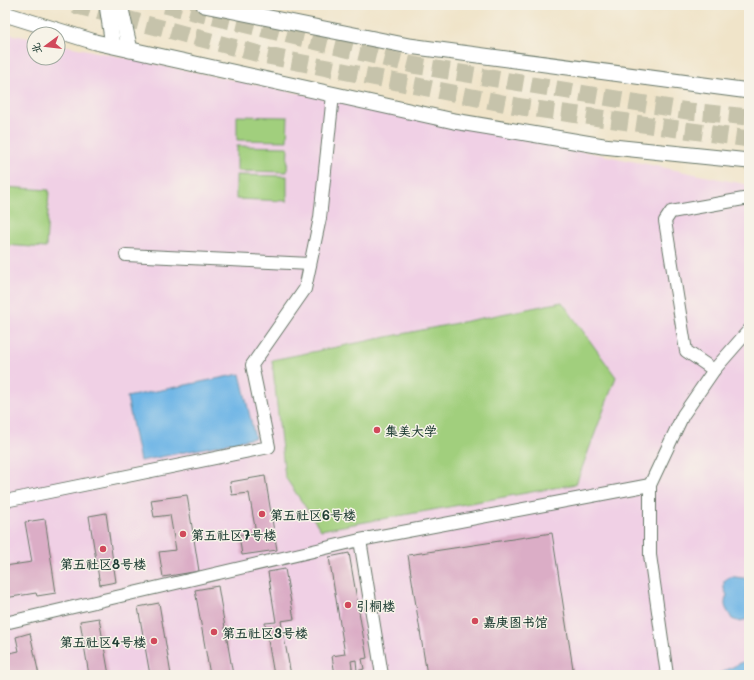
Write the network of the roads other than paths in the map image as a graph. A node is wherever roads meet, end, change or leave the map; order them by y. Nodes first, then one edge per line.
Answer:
1 (106, 5) edge
2 (120, 5) edge
3 (204, 5) edge
4 (5, 14) edge
5 (113, 45) junction
6 (130, 50) junction
7 (749, 91) edge
8 (333, 95) junction
9 (749, 161) edge
10 (749, 198) edge
11 (126, 255) dead end
12 (310, 264) junction
13 (749, 330) edge
14 (714, 370) junction
15 (650, 486) junction
16 (5, 501) edge
17 (360, 540) junction
18 (5, 623) edge
19 (382, 675) edge
20 (667, 675) edge

1 - 5 main road
2 - 6 main road
3 - 7 main road
4 - 5 main road
5 - 6 main road
6 - 8 main road
8 - 9 main road
8 - 12 lane
10 - 14 lane
11 - 12 lane
12 - 16 lane
13 - 14 lane
14 - 15 lane
15 - 17 lane
15 - 20 lane
17 - 18 lane
17 - 19 lane

